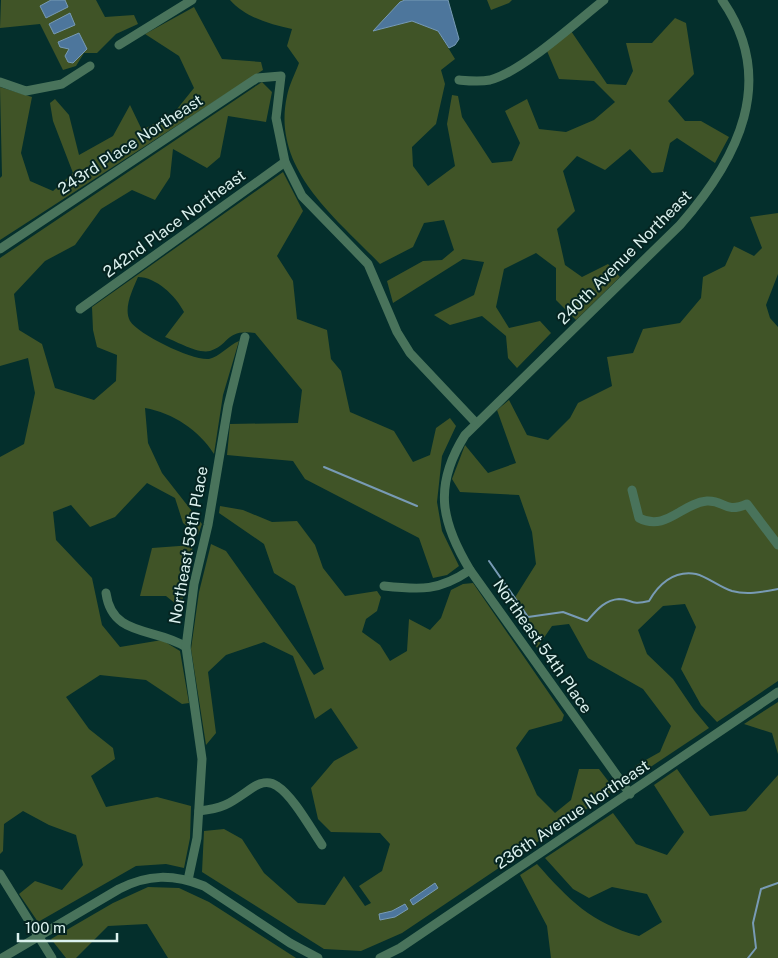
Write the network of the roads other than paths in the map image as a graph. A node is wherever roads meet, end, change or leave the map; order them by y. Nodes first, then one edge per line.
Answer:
1 (192, 0) edge
2 (604, 0) edge
3 (722, 0) edge
4 (119, 45) dead end
5 (90, 66) dead end
6 (459, 80) dead end
7 (0, 82) edge
8 (285, 162) junction
9 (0, 249) edge
10 (80, 309) dead end
11 (245, 337) dead end
12 (476, 423) junction
13 (632, 490) dead end
14 (444, 509) joint
15 (778, 545) edge
16 (470, 570) junction
17 (384, 586) dead end
18 (106, 593) dead end
19 (186, 647) junction
20 (778, 692) edge
21 (630, 794) junction
22 (199, 811) junction
23 (322, 845) dead end
24 (0, 874) edge
25 (188, 880) junction
26 (39, 936) junction
27 (2, 958) edge
28 (52, 958) edge
29 (318, 958) edge
30 (380, 958) edge

1 - 4 street
2 - 6 street
3 - 12 street, 240th Avenue Northeast
5 - 7 street
8 - 9 street, 243rd Place Northeast
8 - 10 street, 242nd Place Northeast
8 - 12 street
11 - 19 street, Northeast 58th Place
12 - 14 street, 240th Avenue Northeast
13 - 15 street
14 - 16 street, Northeast 54th Place
16 - 17 street
16 - 21 street, Northeast 54th Place
18 - 19 street
19 - 22 street, Northeast 58th Place
20 - 21 street, 236th Avenue Northeast
21 - 30 street, 236th Avenue Northeast
22 - 23 street
22 - 25 street, Northeast 58th Place
24 - 26 street
25 - 26 street
25 - 29 street
26 - 27 street
26 - 28 street

